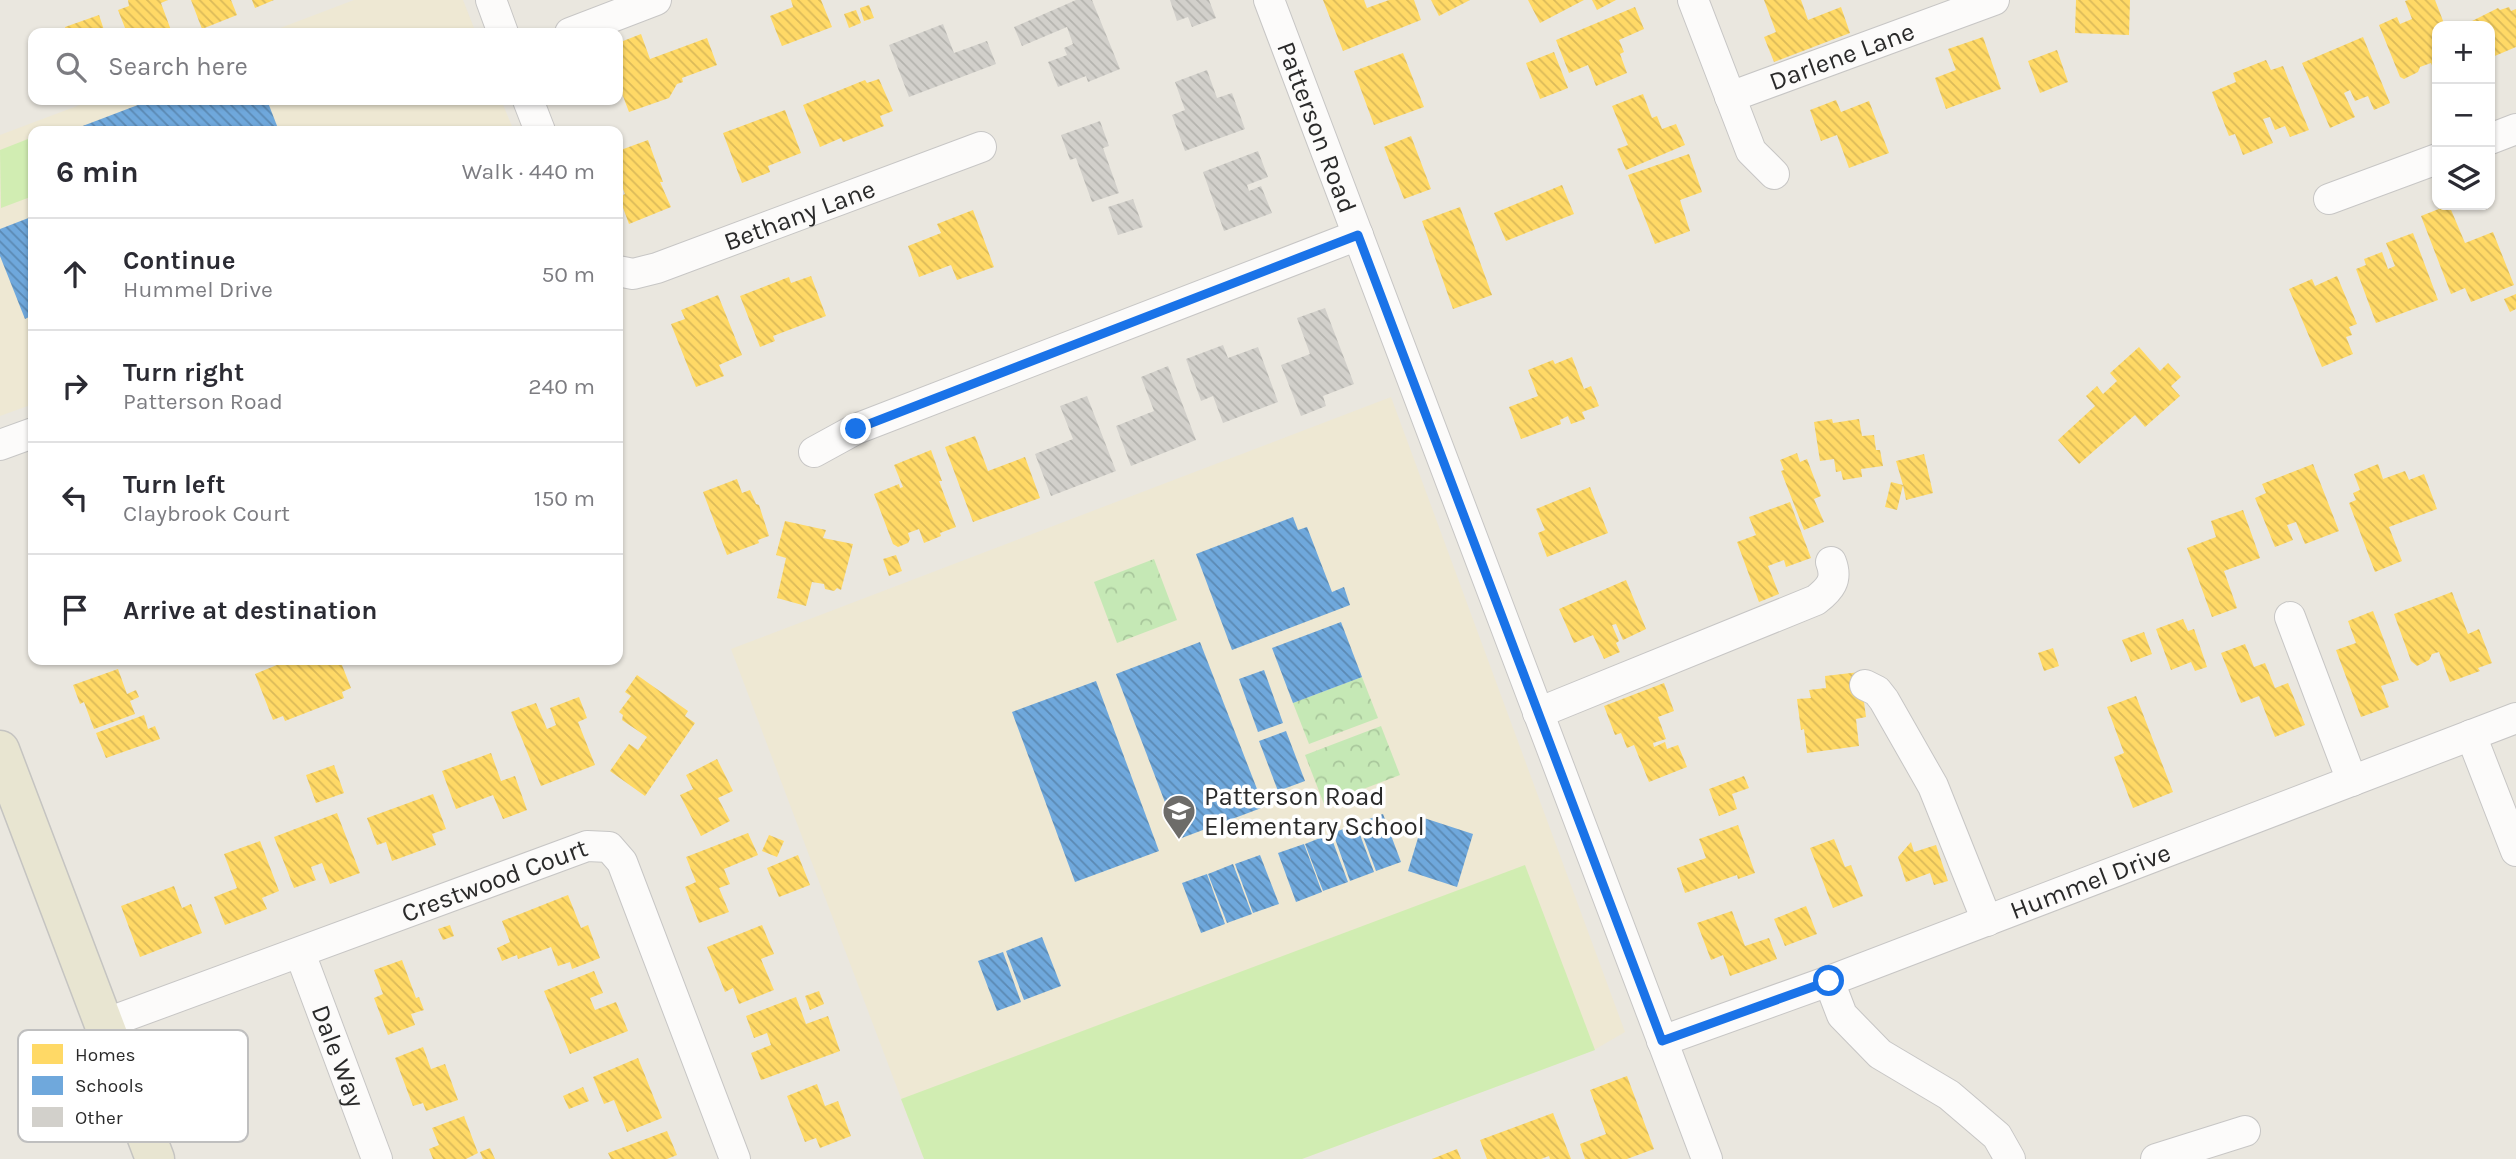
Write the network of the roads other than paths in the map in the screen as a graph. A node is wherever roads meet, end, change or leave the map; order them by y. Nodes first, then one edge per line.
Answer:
1 (491, 0) edge
2 (656, 0) edge
3 (1269, 0) edge
4 (1693, 0) edge
5 (1994, 0) edge
6 (501, 28) edge
7 (583, 28) edge
8 (1730, 97) junction
9 (530, 105) edge
10 (538, 126) edge
11 (2516, 129) edge
12 (2495, 137) edge
13 (981, 147) dead end
14 (2432, 161) edge
15 (1774, 173) dead end
16 (2329, 199) dead end
17 (1358, 235) junction
18 (623, 272) edge
19 (28, 435) edge
20 (0, 445) edge
21 (814, 452) dead end
22 (1831, 562) dead end
23 (2290, 617) dead end
24 (1865, 685) dead end
25 (1538, 713) junction
26 (2516, 718) edge
27 (2471, 735) junction
28 (0, 750) edge
29 (2352, 781) junction
30 (2516, 851) edge
31 (1987, 921) junction
32 (300, 953) junction
33 (1829, 981) junction
34 (104, 1024) junction
35 (106, 1030) edge
36 (1662, 1041) junction
37 (2245, 1131) dead end
38 (149, 1142) edge
39 (155, 1159) edge
40 (377, 1159) edge
41 (734, 1159) edge
42 (1707, 1159) edge
43 (2010, 1159) edge
44 (2156, 1159) edge

1 - 6 street
2 - 7 street
3 - 17 street, Patterson Road
4 - 8 street
5 - 8 street, Darlene Lane
8 - 15 street
9 - 10 street
11 - 12 street
13 - 18 street, Bethany Lane
14 - 16 street
17 - 21 street
17 - 25 street, Patterson Road
19 - 20 street
22 - 25 street
23 - 29 street
24 - 31 street
25 - 36 street, Patterson Road
26 - 27 street, Hummel Drive
27 - 29 street, Hummel Drive
27 - 30 street
28 - 34 main road
29 - 31 street, Hummel Drive
31 - 33 street, Hummel Drive
32 - 34 street, Crestwood Court
32 - 40 street, Dale Way
32 - 41 street, Crestwood Court
33 - 36 street, Hummel Drive
33 - 43 street
34 - 35 main road
36 - 42 street, Patterson Road
37 - 44 street
38 - 39 main road

